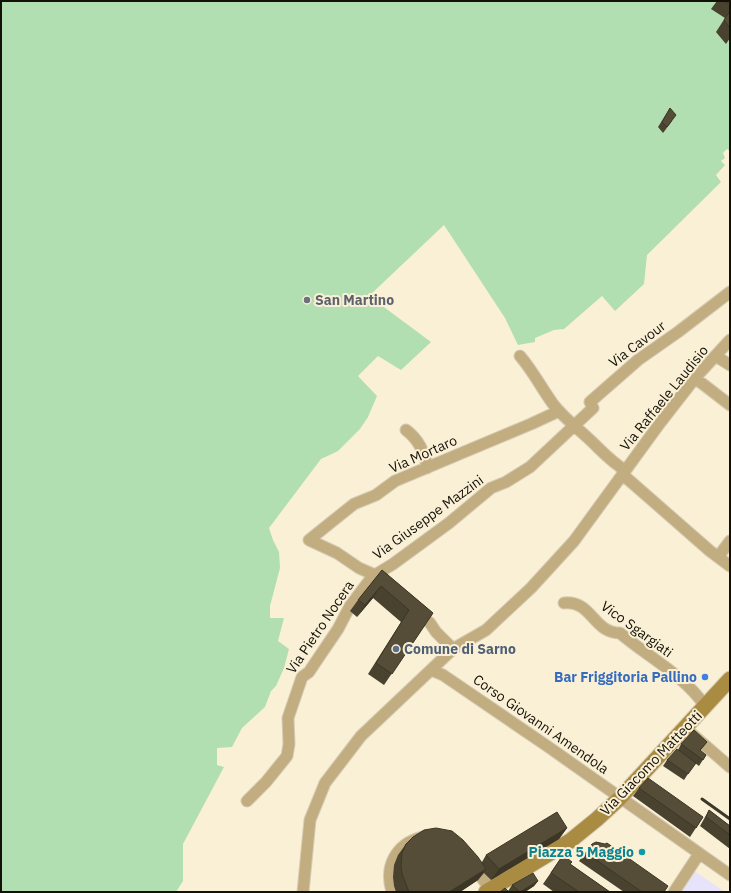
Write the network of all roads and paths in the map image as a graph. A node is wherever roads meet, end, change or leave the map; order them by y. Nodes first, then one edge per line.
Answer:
1 (730, 292) edge
2 (730, 340) edge
3 (520, 356) dead end
4 (716, 356) junction
5 (730, 365) edge
6 (695, 378) junction
7 (730, 405) edge
8 (559, 411) junction
9 (573, 425) junction
10 (406, 430) dead end
11 (427, 468) junction
12 (624, 472) junction
13 (730, 541) edge
14 (718, 557) junction
15 (730, 566) edge
16 (374, 575) junction
17 (384, 585) edge
18 (564, 603) dead end
19 (406, 604) edge
20 (453, 648) junction
21 (431, 670) junction
22 (729, 682) edge
23 (705, 706) junction
24 (685, 728) junction
25 (730, 767) edge
26 (620, 798) junction
27 (247, 801) dead end
28 (431, 834) edge
29 (699, 854) junction
30 (468, 859) edge
31 (730, 875) edge
32 (494, 890) edge
33 (303, 892) edge
34 (392, 892) edge
35 (674, 892) edge

1 - 9 street, Via Cavour
2 - 4 street, Via Raffaele Laudisio
3 - 8 street
4 - 5 street
4 - 6 street, Via Raffaele Laudisio
6 - 7 street
6 - 12 street, Via Raffaele Laudisio
8 - 9 street
8 - 11 street, Via Mortaro
9 - 12 street
9 - 16 street, Via Giuseppe Mazzini
10 - 11 street
11 - 16 street, Via Mortaro
12 - 14 street
12 - 20 street, Via Raffaele Laudisio
13 - 14 street
14 - 15 street
16 - 17 street
16 - 27 street, Via Pietro Nocera
18 - 23 street, Vico Sgargiati
19 - 20 street
20 - 21 street, Via Raffaele Laudisio
21 - 26 street, Corso Giovanni Amendola
21 - 33 street, Via Raffaele Laudisio
22 - 23 street, Via Giacomo Matteotti
23 - 24 street, Via Giacomo Matteotti
24 - 25 street
24 - 26 street, Via Giacomo Matteotti
26 - 29 street, Corso Giovanni Amendola
26 - 32 street, Via Giacomo Matteotti
28 - 34 street
29 - 31 street, Corso Giovanni Amendola
29 - 35 street
30 - 32 street

